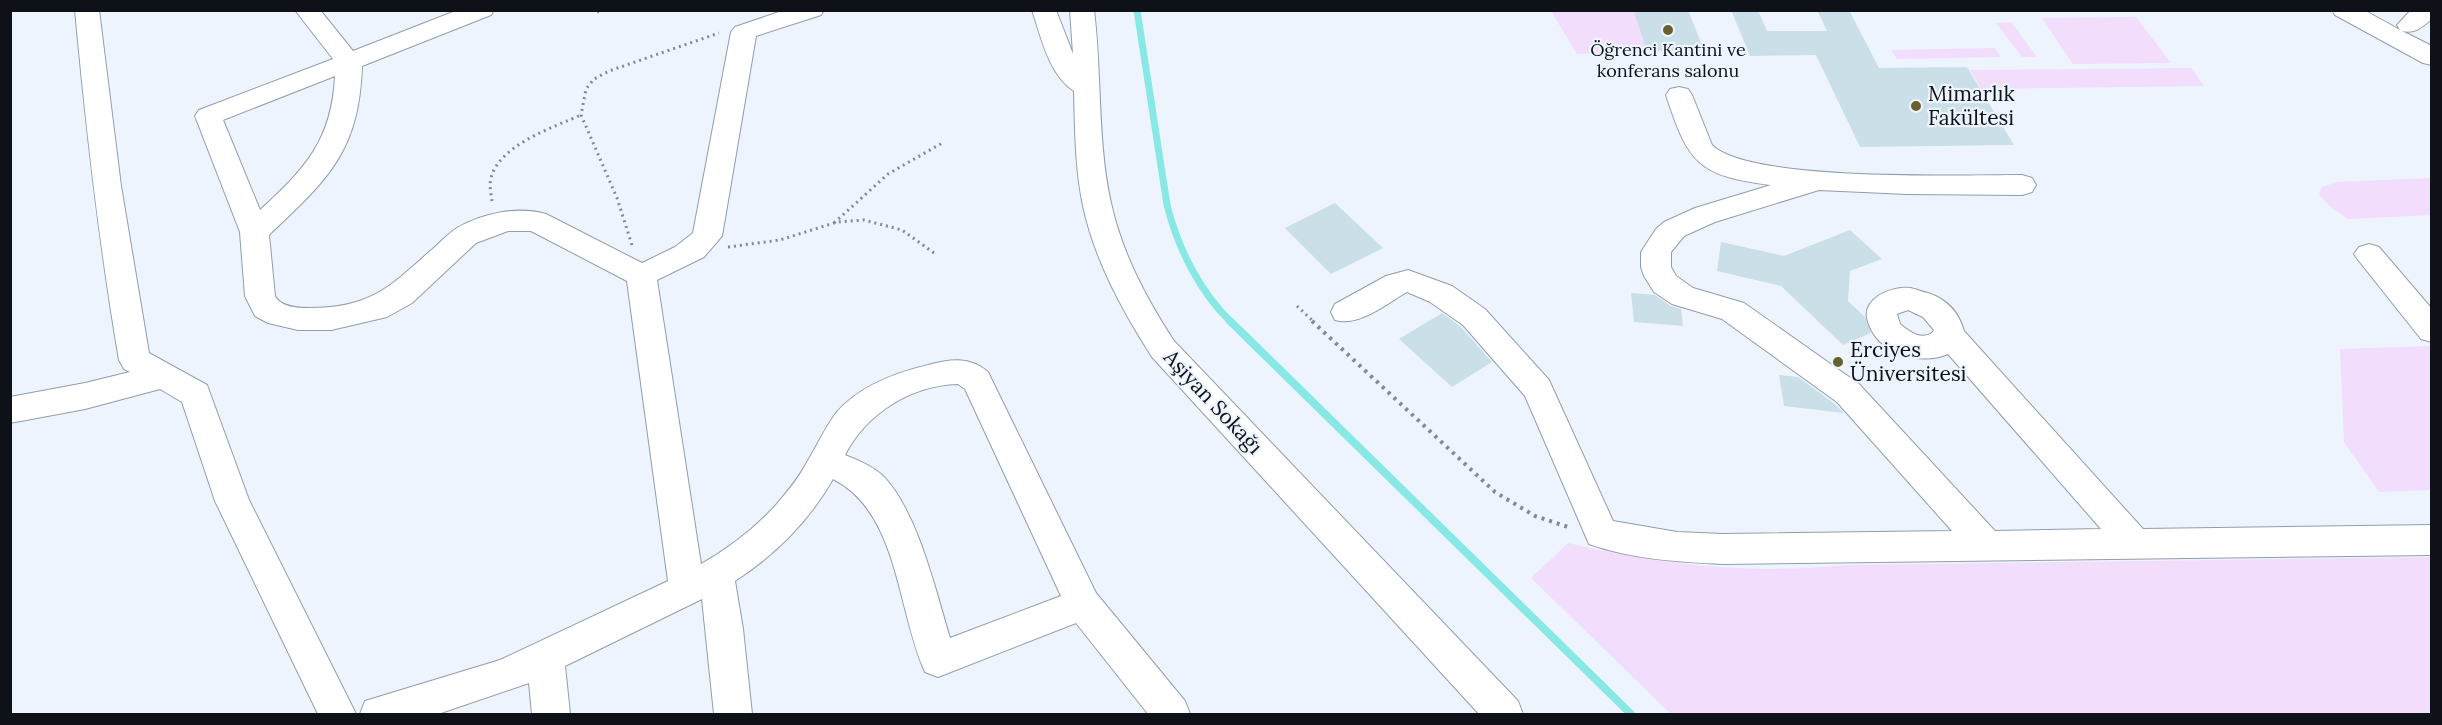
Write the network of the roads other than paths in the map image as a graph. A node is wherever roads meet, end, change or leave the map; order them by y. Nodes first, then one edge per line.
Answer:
1 (87, 10) edge
2 (307, 10) edge
3 (482, 10) edge
4 (812, 10) edge
5 (1044, 10) edge
6 (1082, 10) edge
7 (2344, 10) edge
8 (2382, 10) edge
9 (2418, 18) edge
10 (2432, 37) edge
11 (2432, 57) edge
12 (349, 62) junction
13 (1087, 87) junction
14 (1679, 95) dead end
15 (1819, 180) junction
16 (2022, 185) dead end
17 (254, 232) junction
18 (2369, 254) dead end
19 (641, 275) junction
20 (1346, 312) dead end
21 (2432, 331) edge
22 (1948, 334) dead end
23 (163, 376) junction
24 (10, 410) edge
25 (825, 461) junction
26 (2432, 540) edge
27 (2135, 544) junction
28 (1986, 545) junction
29 (701, 583) junction
30 (1083, 604) junction
31 (545, 656) junction
32 (337, 714) edge
33 (379, 714) edge
34 (550, 714) edge
35 (733, 714) edge
36 (1171, 714) edge
37 (1503, 714) edge

1 - 23 street
2 - 12 street
3 - 12 street
4 - 19 street
5 - 13 street
6 - 13 street, Aşiyan Sokağı
7 - 11 street
8 - 9 street
9 - 10 street
12 - 17 street
12 - 17 street
13 - 37 street, Aşiyan Sokağı
14 - 15 street
15 - 16 street
15 - 28 street
17 - 19 street
18 - 21 street
19 - 29 street
20 - 28 street
22 - 27 street
23 - 24 street
23 - 32 street
25 - 29 street
25 - 30 street
25 - 30 street
26 - 27 street
27 - 28 street
29 - 31 street
29 - 35 street
30 - 36 street
31 - 33 street
31 - 34 street

